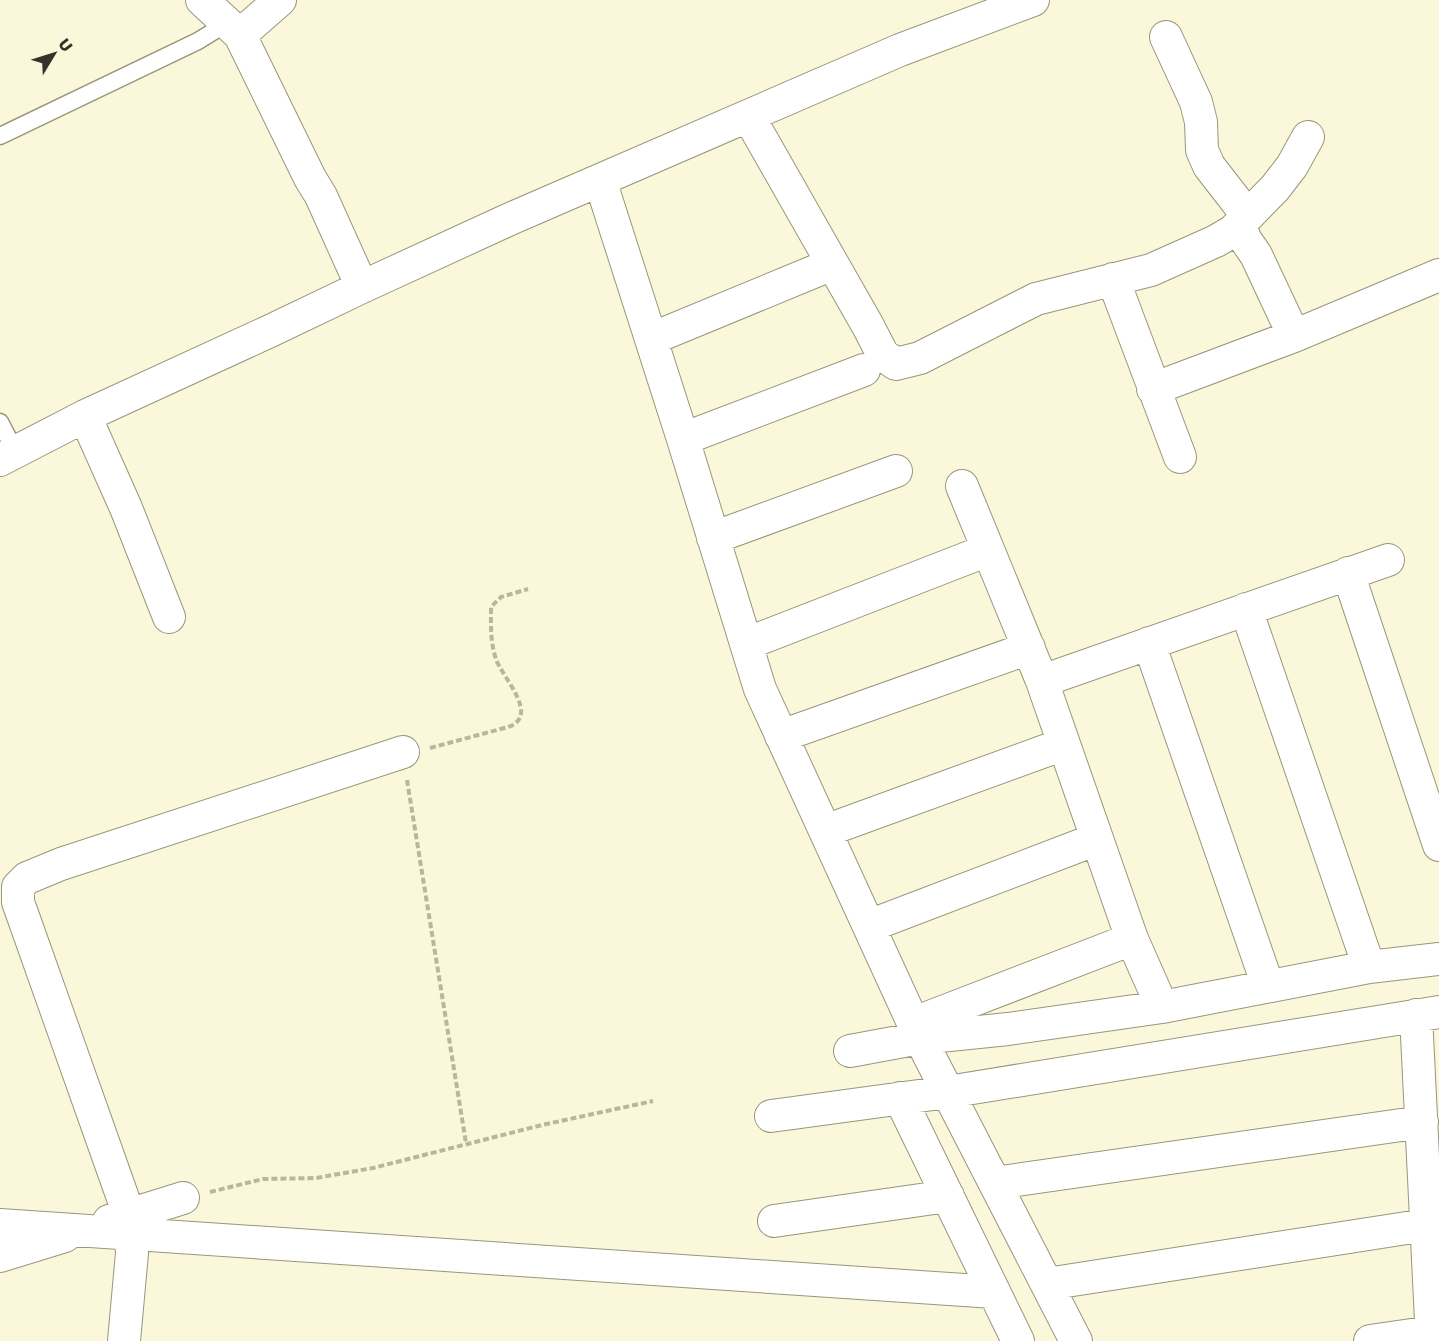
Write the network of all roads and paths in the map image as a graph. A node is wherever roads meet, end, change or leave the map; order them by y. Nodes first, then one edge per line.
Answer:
1 (202, 0) edge
2 (280, 0) edge
3 (1033, 0) edge
4 (233, 29) junction
5 (1166, 37) dead end
6 (749, 117) junction
7 (0, 136) edge
8 (1308, 137) dead end
9 (600, 180) junction
10 (1244, 220) junction
11 (818, 270) dead end
12 (1439, 275) edge
13 (1113, 279) junction
14 (362, 286) junction
15 (1294, 336) junction
16 (651, 339) junction
17 (864, 370) dead end
18 (1153, 389) junction
19 (85, 416) junction
20 (0, 422) edge
21 (683, 439) junction
22 (8, 457) edge
23 (1180, 458) dead end
24 (896, 471) dead end
25 (962, 486) dead end
26 (713, 538) junction
27 (988, 550) junction
28 (1388, 560) dead end
29 (1348, 573) junction
30 (528, 589) dead end
31 (1246, 609) junction
32 (169, 617) dead end
33 (1149, 643) junction
34 (746, 644) junction
35 (1029, 648) junction
36 (1042, 681) junction
37 (781, 736) junction
38 (1064, 744) junction
39 (403, 753) junction
40 (825, 831) junction
41 (1097, 840) junction
42 (1439, 845) edge
43 (869, 926) junction
44 (1132, 939) junction
45 (1439, 959) edge
46 (1369, 967) junction
47 (1269, 986) junction
48 (1162, 1007) junction
49 (1428, 1013) edge
50 (917, 1031) junction
51 (850, 1051) dead end
52 (948, 1092) junction
53 (900, 1098) junction
54 (653, 1101) dead end
55 (771, 1116) dead end
56 (1422, 1122) junction
57 (466, 1143) junction
58 (995, 1183) junction
59 (948, 1196) junction
60 (183, 1198) joint
61 (129, 1215) junction
62 (774, 1221) dead end
63 (0, 1225) edge
64 (1426, 1225) junction
65 (0, 1256) edge
66 (1047, 1284) junction
67 (994, 1292) junction
68 (1432, 1336) edge
69 (124, 1341) edge
70 (1018, 1341) edge
71 (1076, 1341) edge
72 (1370, 1341) edge

1 - 4 street
2 - 4 street
3 - 6 street
4 - 7 lane
4 - 14 street
5 - 10 street
6 - 9 street
6 - 13 street
8 - 10 street
9 - 14 street
9 - 16 street
10 - 13 street
10 - 15 street
11 - 16 street
12 - 15 street
13 - 18 street
14 - 19 street
15 - 18 street
16 - 21 street
17 - 21 street
18 - 23 street
19 - 22 street
19 - 32 street
20 - 22 lane
21 - 26 street
24 - 26 street
25 - 27 street
26 - 34 street
27 - 34 street
27 - 35 street
28 - 29 street
29 - 31 street
29 - 42 street
30 - 39 path
31 - 33 street
31 - 46 street
33 - 36 street
33 - 47 street
34 - 37 street
35 - 36 street
35 - 37 street
36 - 38 street
37 - 40 street
38 - 40 street
38 - 41 street
39 - 57 path
39 - 61 street
40 - 43 street
41 - 43 street
41 - 44 street
43 - 50 street
44 - 48 street
44 - 50 street
45 - 46 street
46 - 47 street
47 - 48 street
48 - 50 street
49 - 52 street
49 - 56 street
50 - 51 street
50 - 52 street
52 - 53 street
52 - 58 street
53 - 55 street
53 - 59 street
54 - 57 path
56 - 58 street
56 - 64 street
57 - 60 path
58 - 66 street
59 - 62 street
59 - 67 street
60 - 61 street
61 - 65 street
61 - 69 street
63 - 67 street
64 - 66 street
64 - 68 street
66 - 71 street
67 - 70 street
68 - 72 street

